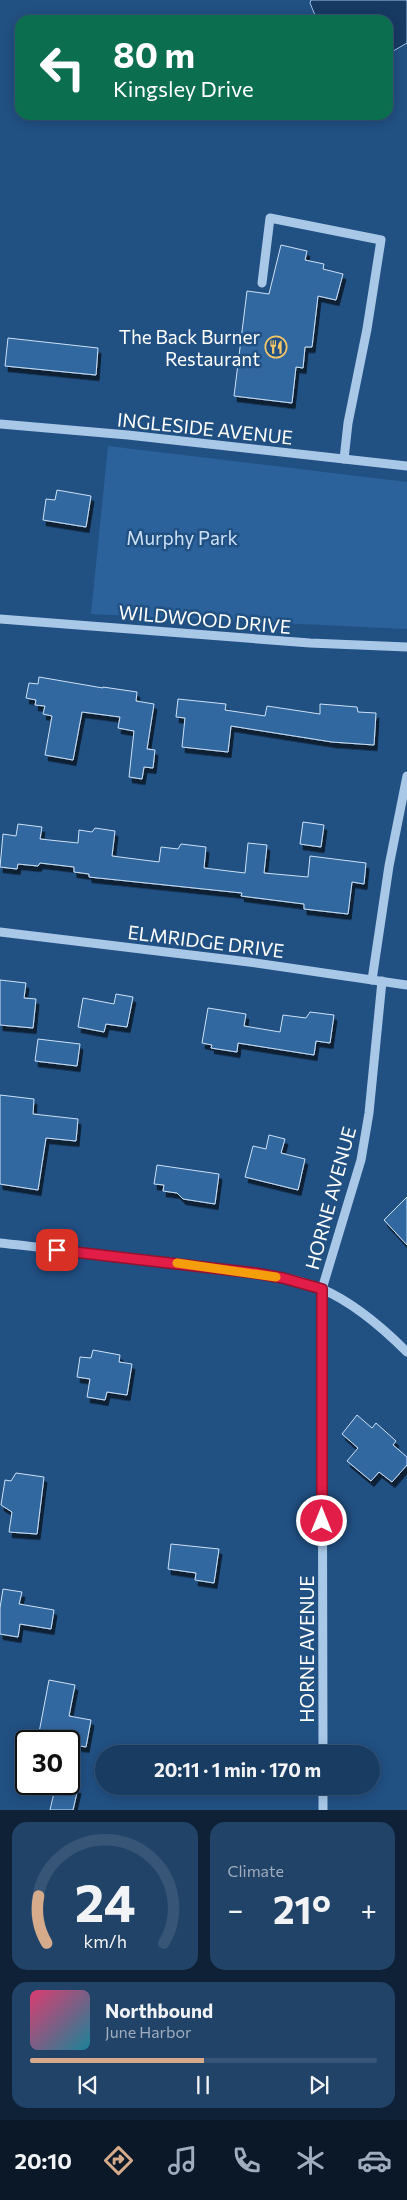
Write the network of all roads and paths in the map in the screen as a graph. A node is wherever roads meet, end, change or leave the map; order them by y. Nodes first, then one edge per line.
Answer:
1 (262, 283) dead end
2 (0, 424) edge
3 (344, 459) junction
4 (407, 466) edge
5 (0, 619) edge
6 (407, 646) edge
7 (407, 776) edge
8 (0, 932) edge
9 (372, 980) junction
10 (382, 982) junction
11 (407, 985) edge
12 (0, 1243) edge
13 (322, 1289) junction
14 (407, 1352) edge
15 (323, 1745) edge
16 (323, 1795) edge
17 (323, 1810) edge

1 - 3 street
2 - 3 street, INGLESIDE AVENUE
3 - 4 street, INGLESIDE AVENUE
5 - 6 street, WILDWOOD DRIVE
7 - 9 street
8 - 9 street, ELMRIDGE DRIVE
9 - 10 street, ELMRIDGE DRIVE
10 - 11 street, ELMRIDGE DRIVE
10 - 13 street, HORNE AVENUE
12 - 13 street
13 - 14 street
13 - 15 street, HORNE AVENUE
16 - 17 street

